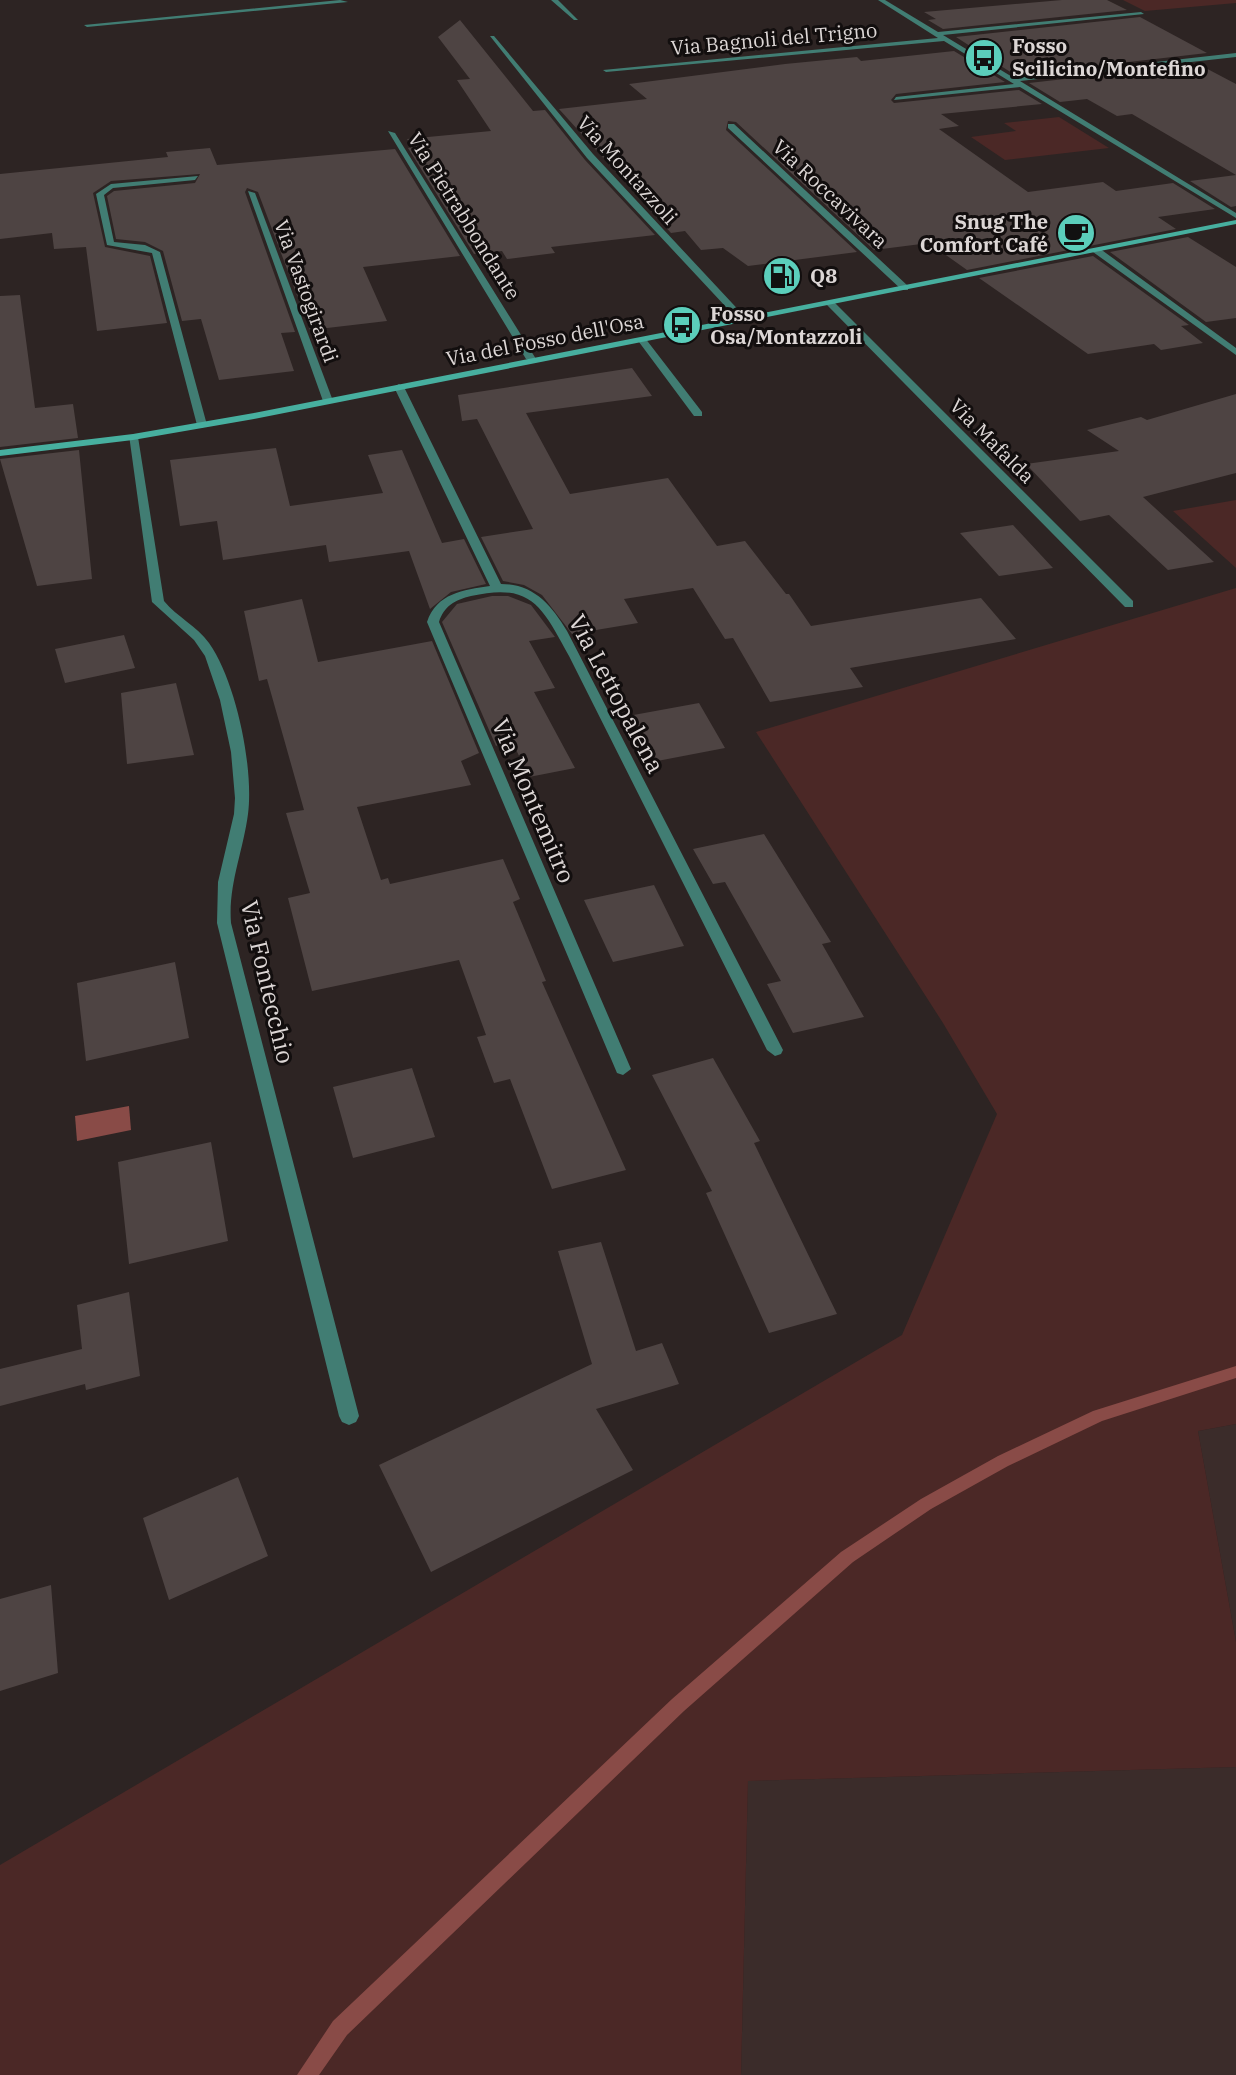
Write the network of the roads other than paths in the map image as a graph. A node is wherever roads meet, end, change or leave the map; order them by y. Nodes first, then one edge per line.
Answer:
1 (343, 0) edge
2 (554, 0) edge
3 (881, 0) edge
4 (1141, 14) dead end
5 (576, 19) dead end
6 (87, 25) dead end
7 (937, 34) junction
8 (492, 37) dead end
9 (945, 39) junction
10 (1236, 55) edge
11 (606, 70) dead end
12 (1018, 83) junction
13 (896, 99) dead end
14 (731, 126) dead end
15 (391, 133) dead end
16 (195, 178) dead end
17 (251, 193) dead end
18 (1236, 216) edge
19 (1236, 222) edge
20 (1096, 250) junction
21 (905, 288) junction
22 (830, 303) junction
23 (743, 320) junction
24 (642, 340) junction
25 (1236, 352) edge
26 (531, 359) junction
27 (399, 387) junction
28 (328, 401) junction
29 (698, 414) dead end
30 (202, 425) junction
31 (133, 437) junction
32 (0, 453) edge
33 (497, 588) junction
34 (1129, 604) dead end
35 (775, 1050) dead end
36 (623, 1069) dead end
37 (349, 1416) dead end

1 - 6 street
2 - 5 street
3 - 7 street
4 - 7 street
7 - 9 street
8 - 23 street, Via Montazzoli
9 - 11 street, Via Bagnoli del Trigno
9 - 12 street
10 - 12 street
12 - 13 street
12 - 18 street
14 - 21 street, Via Roccavivara
15 - 26 street, Via Pietrabbondante
16 - 30 street
17 - 28 street, Via Vastogirardi
19 - 20 street, Via del Fosso dell'Osa
20 - 21 street, Via del Fosso dell'Osa
20 - 25 street
21 - 22 street, Via del Fosso dell'Osa
22 - 23 street, Via del Fosso dell'Osa
22 - 34 street, Via Mafalda
23 - 24 street, Via del Fosso dell'Osa
24 - 26 street, Via del Fosso dell'Osa
24 - 29 street
26 - 27 street, Via del Fosso dell'Osa
27 - 28 street, Via del Fosso dell'Osa
27 - 33 street
28 - 30 street, Via del Fosso dell'Osa
30 - 31 street, Via del Fosso dell'Osa
31 - 32 street, Via del Fosso dell'Osa
31 - 37 street, Via Fontecchio
33 - 35 street, Via Lettopalena
33 - 36 street, Via Montemitro

